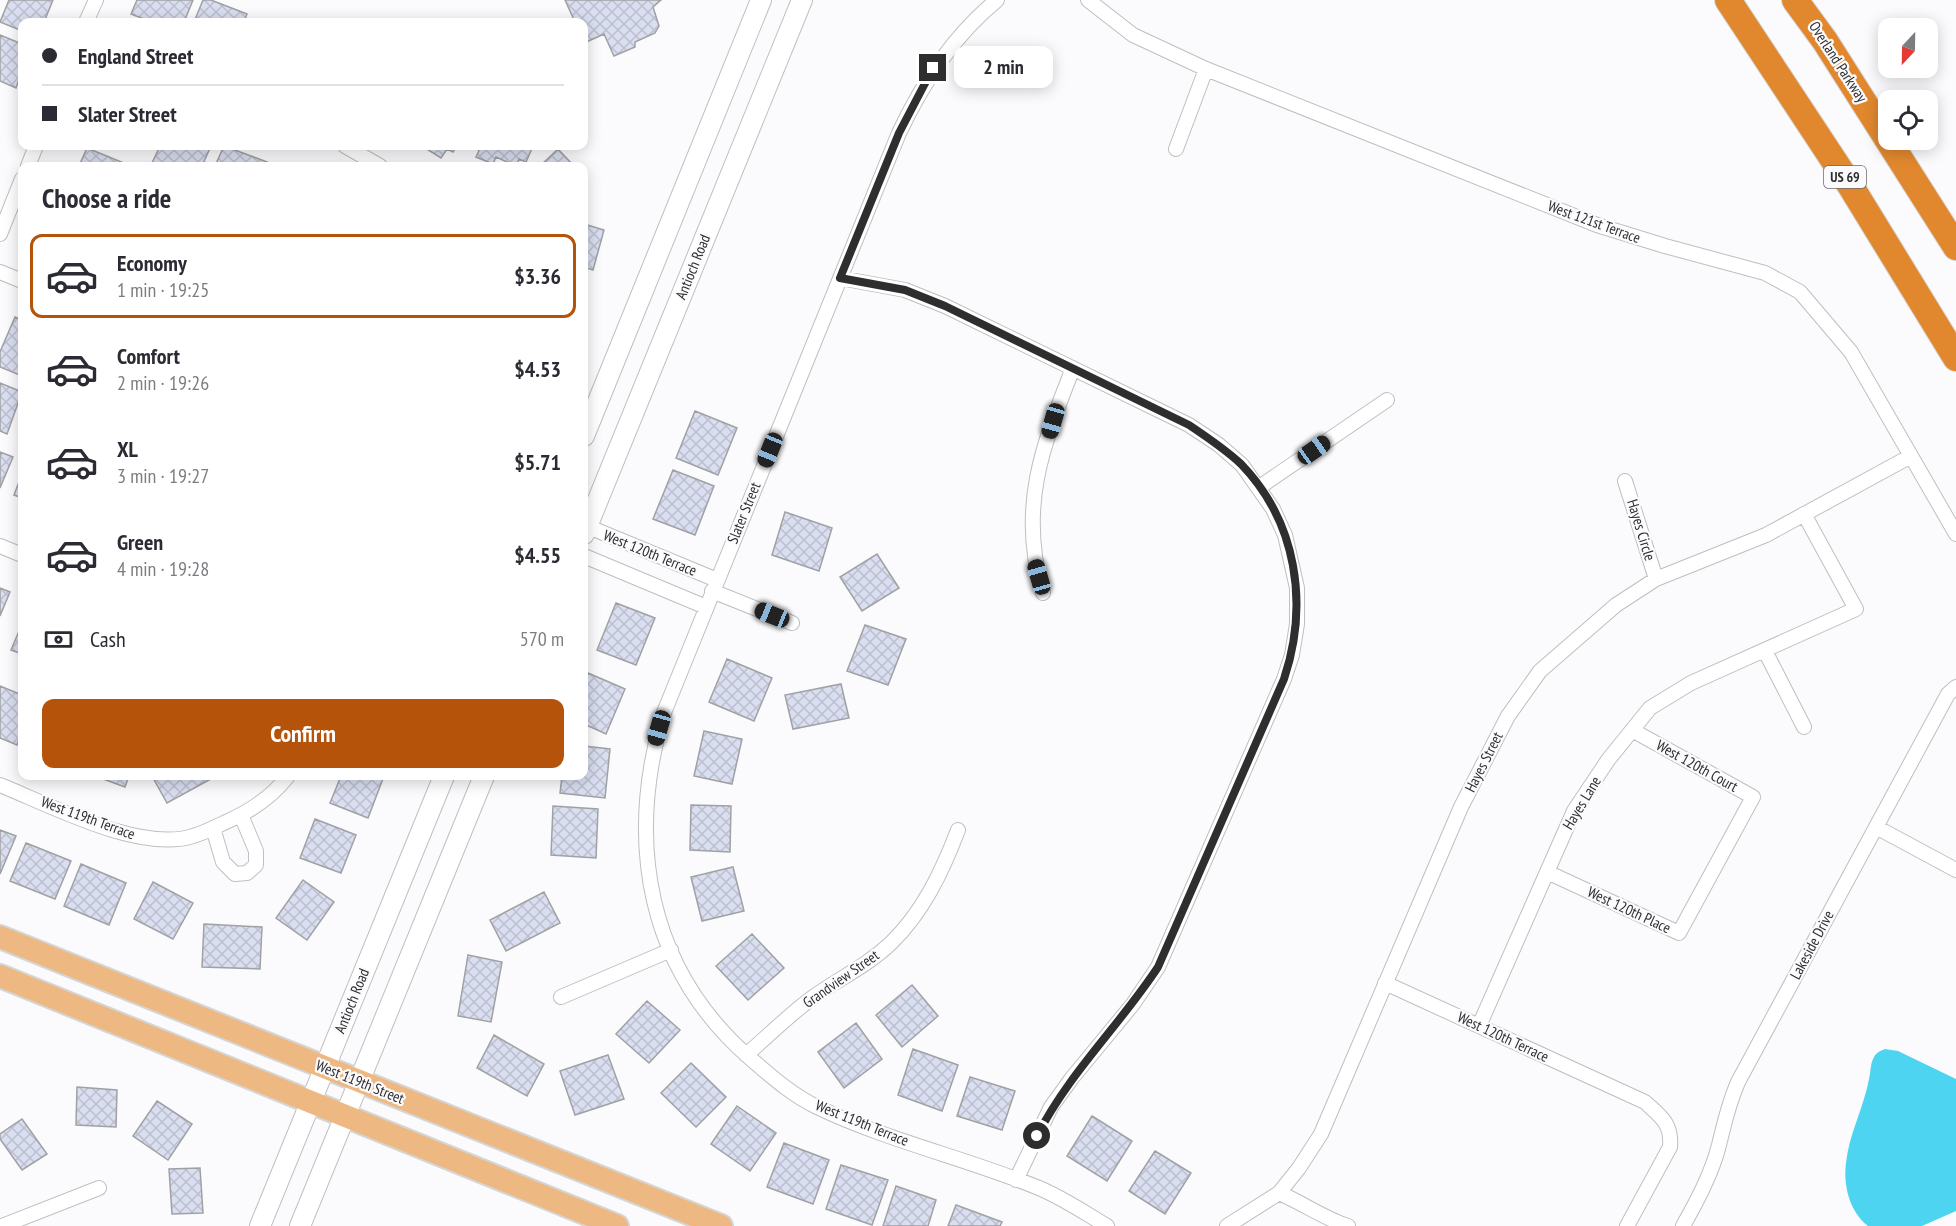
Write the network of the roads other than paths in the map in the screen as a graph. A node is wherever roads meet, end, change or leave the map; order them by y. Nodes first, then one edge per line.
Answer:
1 (96, 0) edge
2 (761, 0) edge
3 (802, 0) edge
4 (997, 0) edge
5 (1088, 0) edge
6 (1728, 0) edge
7 (1795, 0) edge
8 (88, 18) edge
9 (1206, 69) junction
10 (1176, 149) dead end
11 (352, 150) edge
12 (373, 162) edge
13 (18, 189) edge
14 (0, 234) edge
15 (1956, 247) edge
16 (0, 272) edge
17 (840, 278) junction
18 (18, 279) edge
19 (1956, 358) edge
20 (1073, 368) junction
21 (1387, 400) dead end
22 (588, 426) edge
23 (1911, 456) junction
24 (1625, 482) dead end
25 (1258, 488) junction
26 (1804, 514) junction
27 (588, 518) edge
28 (588, 530) edge
29 (1956, 534) edge
30 (0, 546) edge
31 (18, 553) edge
32 (588, 558) edge
33 (1656, 579) junction
34 (715, 585) junction
35 (1043, 592) dead end
36 (706, 607) junction
37 (792, 623) dead end
38 (1765, 651) junction
39 (1956, 687) edge
40 (1804, 727) dead end
41 (1632, 730) junction
42 (285, 780) edge
43 (442, 780) edge
44 (482, 780) edge
45 (0, 785) edge
46 (241, 815) junction
47 (1876, 827) junction
48 (213, 828) junction
49 (958, 831) dead end
50 (1714, 870) joint
51 (1956, 870) edge
52 (1547, 872) junction
53 (0, 937) edge
54 (671, 950) junction
55 (0, 976) edge
56 (1385, 983) junction
57 (561, 996) dead end
58 (1479, 1026) junction
59 (746, 1055) junction
60 (325, 1068) junction
61 (360, 1081) junction
62 (311, 1102) junction
63 (346, 1115) junction
64 (1016, 1180) junction
65 (99, 1188) dead end
66 (1279, 1193) junction
67 (1690, 1222) edge
68 (1, 1225) edge
69 (260, 1226) edge
70 (300, 1226) edge
71 (617, 1226) edge
72 (721, 1226) edge
73 (1107, 1226) edge
74 (1227, 1226) edge
75 (1348, 1226) edge
76 (1627, 1226) edge

1 - 8 street
2 - 22 main road
3 - 27 main road, Antioch Road
4 - 17 street, Slater Street
5 - 9 street, West 121st Terrace
6 - 19 highway, US 69
7 - 15 highway, Overland Parkway
9 - 10 street
9 - 23 street, West 121st Terrace
11 - 12 street
13 - 14 street
16 - 18 street
17 - 20 street
17 - 34 street, Slater Street
20 - 25 street
20 - 35 street
21 - 25 street
23 - 26 street, Hayes Street
23 - 29 street, West 121st Terrace
24 - 33 street, Hayes Circle
25 - 64 street
26 - 33 street, Hayes Street
26 - 38 street, Hayes Lane
28 - 34 street, West 120th Terrace
30 - 31 street
32 - 36 street, West 120th Terrace
33 - 56 street, Hayes Street
34 - 36 street, Slater Street
34 - 37 street, West 120th Terrace
36 - 54 street, Slater Street
38 - 40 street
38 - 41 street, Hayes Lane
39 - 47 street, Lakeside Drive
41 - 50 street, West 120th Court
41 - 52 street, Hayes Lane
42 - 46 street, West 119th Terrace
43 - 60 main road, Antioch Road
44 - 61 main road
45 - 48 street, West 119th Terrace
46 - 48 street, West 119th Terrace
46 - 48 street
47 - 51 street
47 - 67 street, Lakeside Drive
49 - 59 street, Grandview Street
50 - 52 street, West 120th Place
52 - 58 street, Hayes Lane
53 - 60 main road, West 119th Street
54 - 57 street
54 - 59 street, West 119th Terrace
55 - 62 main road
56 - 58 street, West 120th Terrace
56 - 66 street, Hayes Street
58 - 76 street, West 120th Terrace
59 - 64 street, West 119th Terrace
60 - 61 main road, West 119th Street
60 - 62 main road, Antioch Road
61 - 63 main road
61 - 72 main road, West 119th Street
62 - 63 main road
62 - 69 main road, Antioch Road
63 - 70 main road
63 - 71 main road
64 - 73 street, West 119th Terrace
65 - 68 street
66 - 74 street, Hayes Street
66 - 75 street

